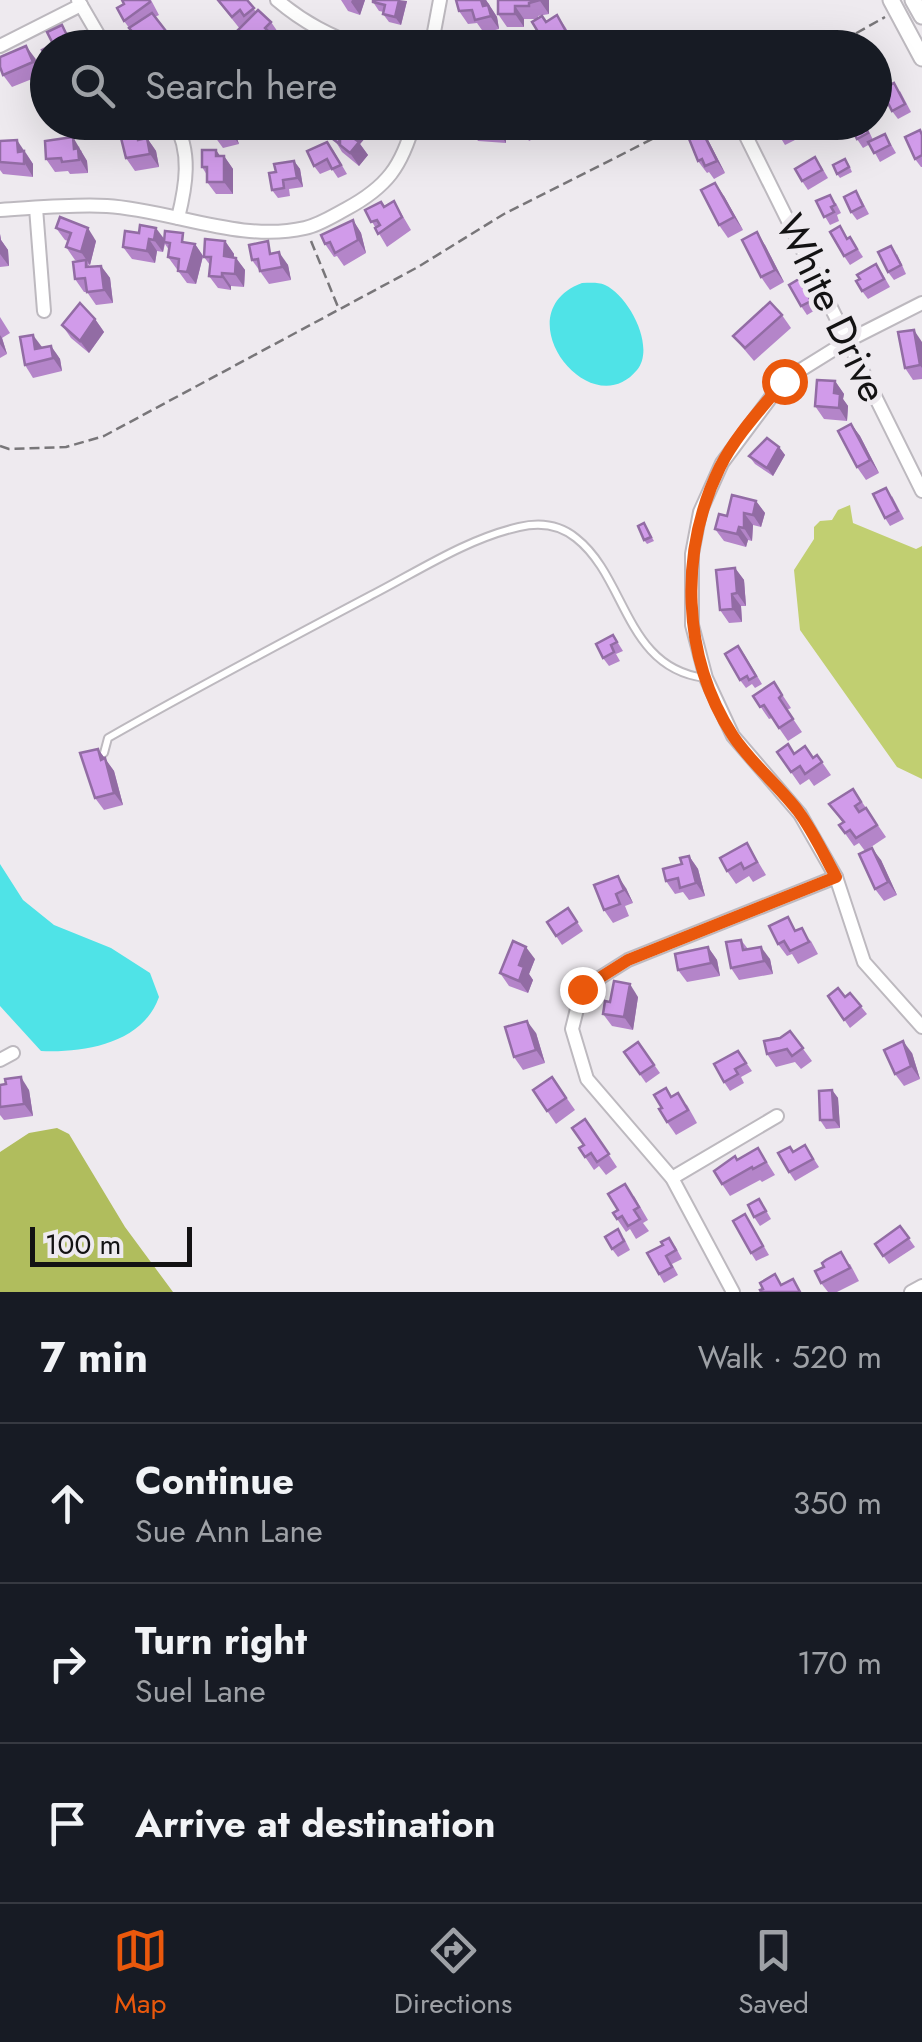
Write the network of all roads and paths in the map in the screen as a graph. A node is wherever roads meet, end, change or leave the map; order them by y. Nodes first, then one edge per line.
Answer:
1 (277, 0) edge
2 (440, 0) edge
3 (914, 0) edge
4 (80, 3) edge
5 (894, 5) edge
6 (922, 16) edge
7 (96, 30) edge
8 (319, 30) edge
9 (434, 30) edge
10 (857, 30) edge
11 (0, 46) edge
12 (922, 58) edge
13 (181, 140) edge
14 (409, 140) edge
15 (650, 140) edge
16 (748, 140) edge
17 (36, 208) junction
18 (0, 210) edge
19 (178, 218) junction
20 (306, 228) junction
21 (922, 303) edge
22 (338, 309) junction
23 (44, 311) dead end
24 (849, 340) junction
25 (0, 446) edge
26 (922, 490) edge
27 (706, 678) junction
28 (104, 752) edge
29 (836, 877) junction
30 (922, 1027) edge
31 (777, 1116) dead end
32 (672, 1178) junction
33 (922, 1286) edge
34 (733, 1292) edge
35 (912, 1292) edge

1 - 8 street
2 - 9 street
3 - 6 street
4 - 7 street
4 - 11 street
5 - 10 path
5 - 12 street
13 - 19 street
14 - 20 street
15 - 22 path
16 - 24 street, White Drive
17 - 18 street
17 - 19 street
17 - 23 street
19 - 20 street
20 - 22 path
21 - 24 street
22 - 25 path
24 - 26 street, White Drive
24 - 27 street
27 - 28 lane
27 - 29 street
29 - 30 street
29 - 32 street
31 - 32 street
32 - 34 street
33 - 35 street

